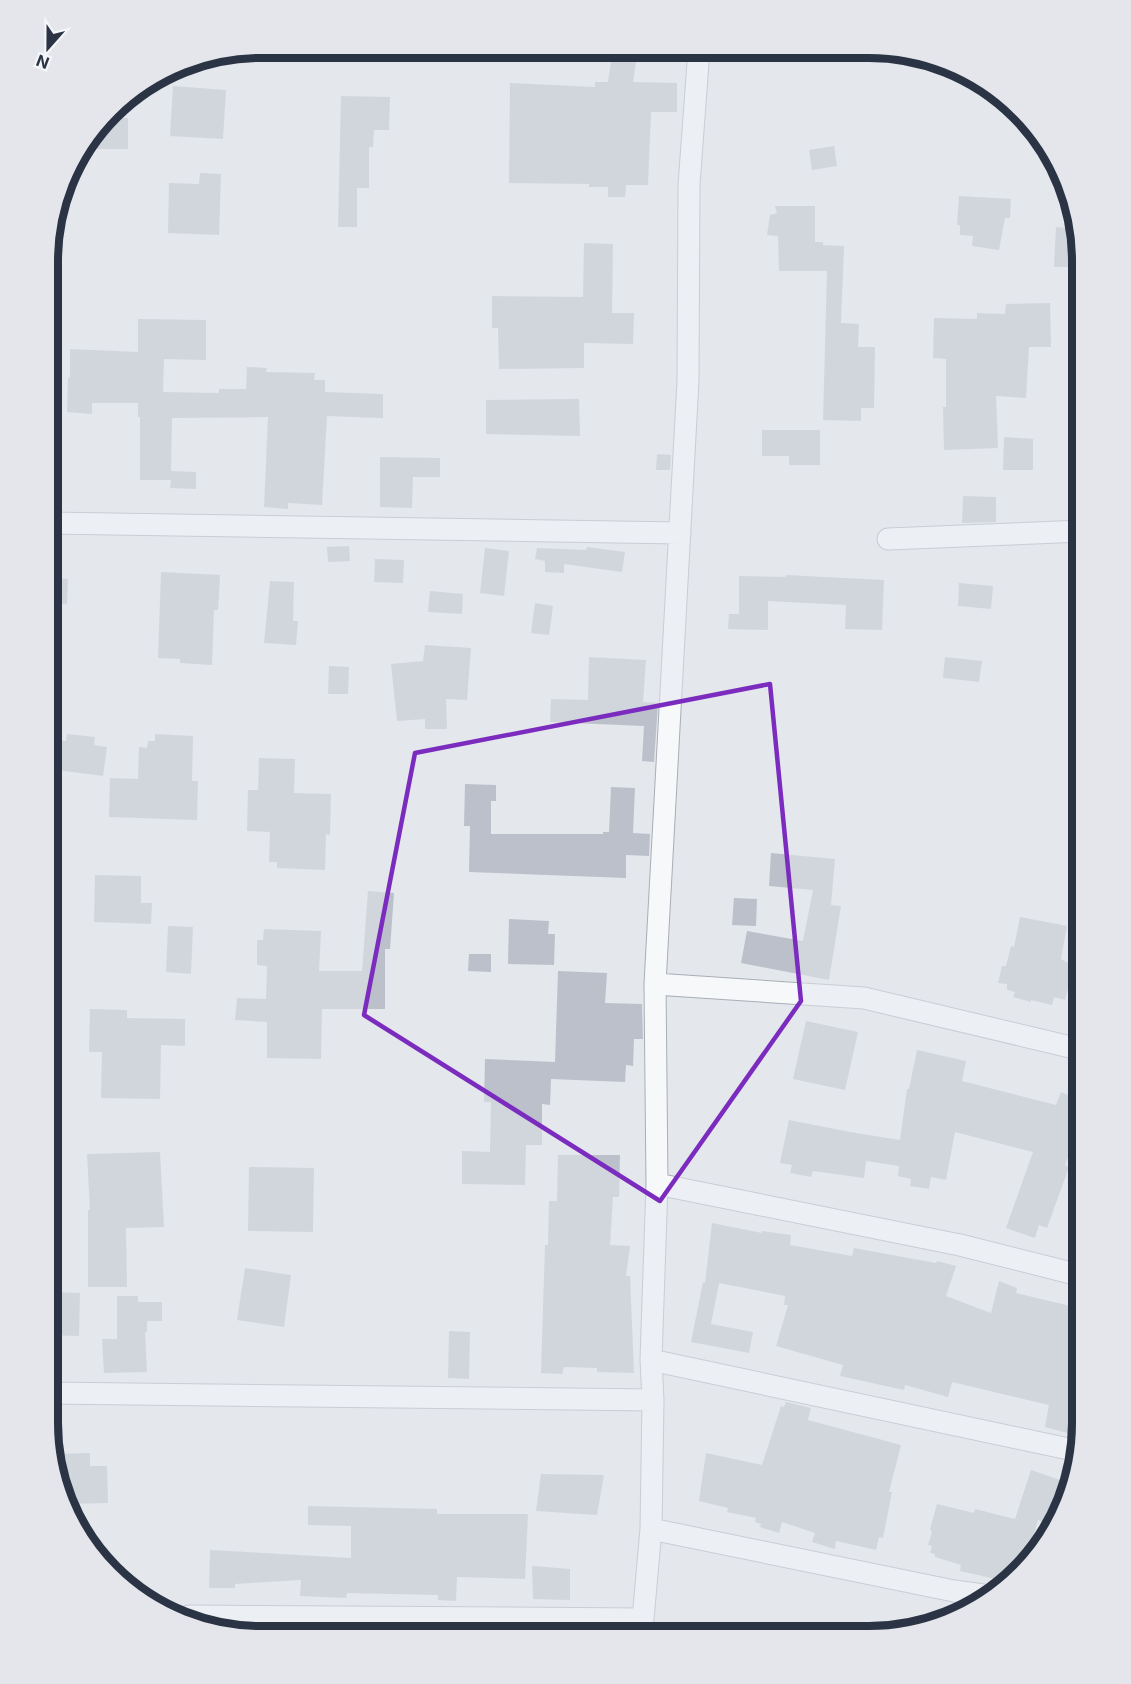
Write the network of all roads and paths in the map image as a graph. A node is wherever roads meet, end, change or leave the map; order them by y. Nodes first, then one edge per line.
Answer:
1 (698, 58) edge
2 (58, 523) edge
3 (1072, 531) edge
4 (680, 533) junction
5 (888, 539) dead end
6 (656, 984) junction
7 (1072, 1047) edge
8 (657, 1184) junction
9 (1072, 1273) edge
10 (651, 1360) junction
11 (58, 1393) edge
12 (652, 1400) junction
13 (1070, 1449) edge
14 (651, 1529) junction
15 (977, 1594) edge
16 (202, 1616) edge
17 (602, 1626) edge
18 (643, 1626) edge

1 - 4 street
2 - 4 street
3 - 5 street
4 - 6 street
6 - 7 street
6 - 8 street
8 - 9 street
8 - 10 street
10 - 12 street
10 - 13 street
11 - 12 street
12 - 14 street
14 - 15 street
14 - 18 street
16 - 17 street

